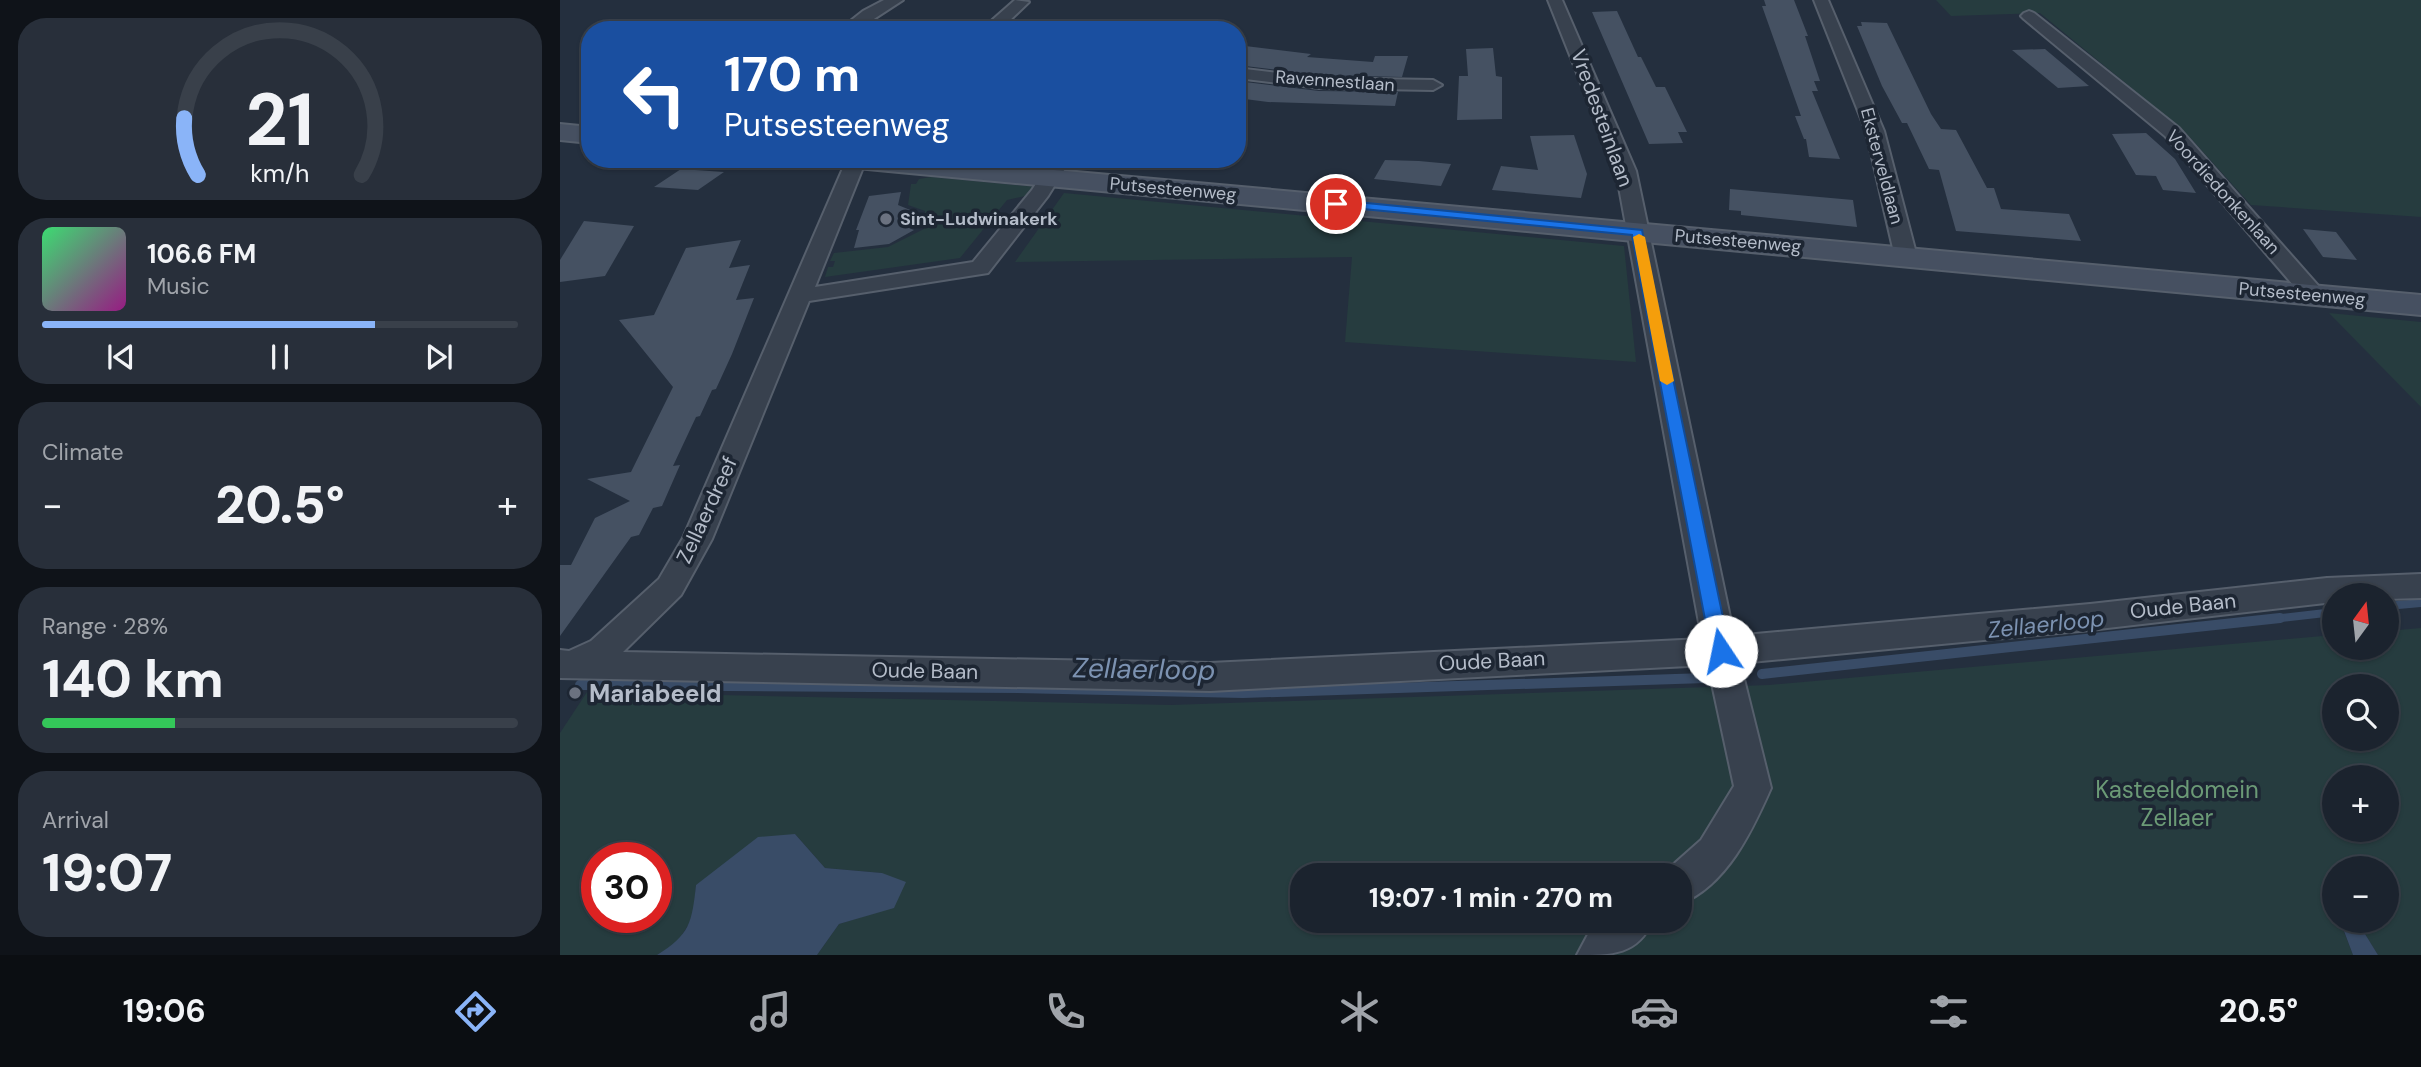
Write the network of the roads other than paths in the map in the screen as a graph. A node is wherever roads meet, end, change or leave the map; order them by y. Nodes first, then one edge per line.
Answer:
1 (896, 0) edge
2 (1555, 0) edge
3 (1821, 0) edge
4 (1022, 2) dead end
5 (2029, 16) dead end
6 (859, 21) edge
7 (1000, 21) edge
8 (1246, 75) edge
9 (1432, 85) dead end
10 (560, 132) edge
11 (581, 134) edge
12 (849, 168) edge
13 (950, 168) edge
14 (1050, 176) edge
15 (1638, 232) junction
16 (1906, 257) junction
17 (2314, 295) junction
18 (798, 296) junction
19 (2421, 305) edge
20 (2421, 586) edge
21 (1721, 651) junction
22 (564, 670) edge
23 (1692, 876) edge
24 (1616, 933) edge
25 (1598, 955) edge

1 - 6 street
2 - 15 street, Vredesteinlaan
3 - 16 street, Eksterveldlaan
4 - 7 street
5 - 17 street, Voordiedonkenlaan
8 - 9 street, Ravennestlaan
10 - 11 main road
12 - 18 street, Zellaerdreef
13 - 14 main road, Putsesteenweg
14 - 15 main road, Putsesteenweg
14 - 18 street
15 - 16 main road, Putsesteenweg
15 - 21 street, Vredesteinlaan
16 - 17 main road, Putsesteenweg
17 - 19 main road, Putsesteenweg
18 - 22 street, Zellaerdreef
20 - 21 street, Oude Baan
21 - 22 street, Oude Baan
21 - 23 street, Vredesteinlaan
24 - 25 street

